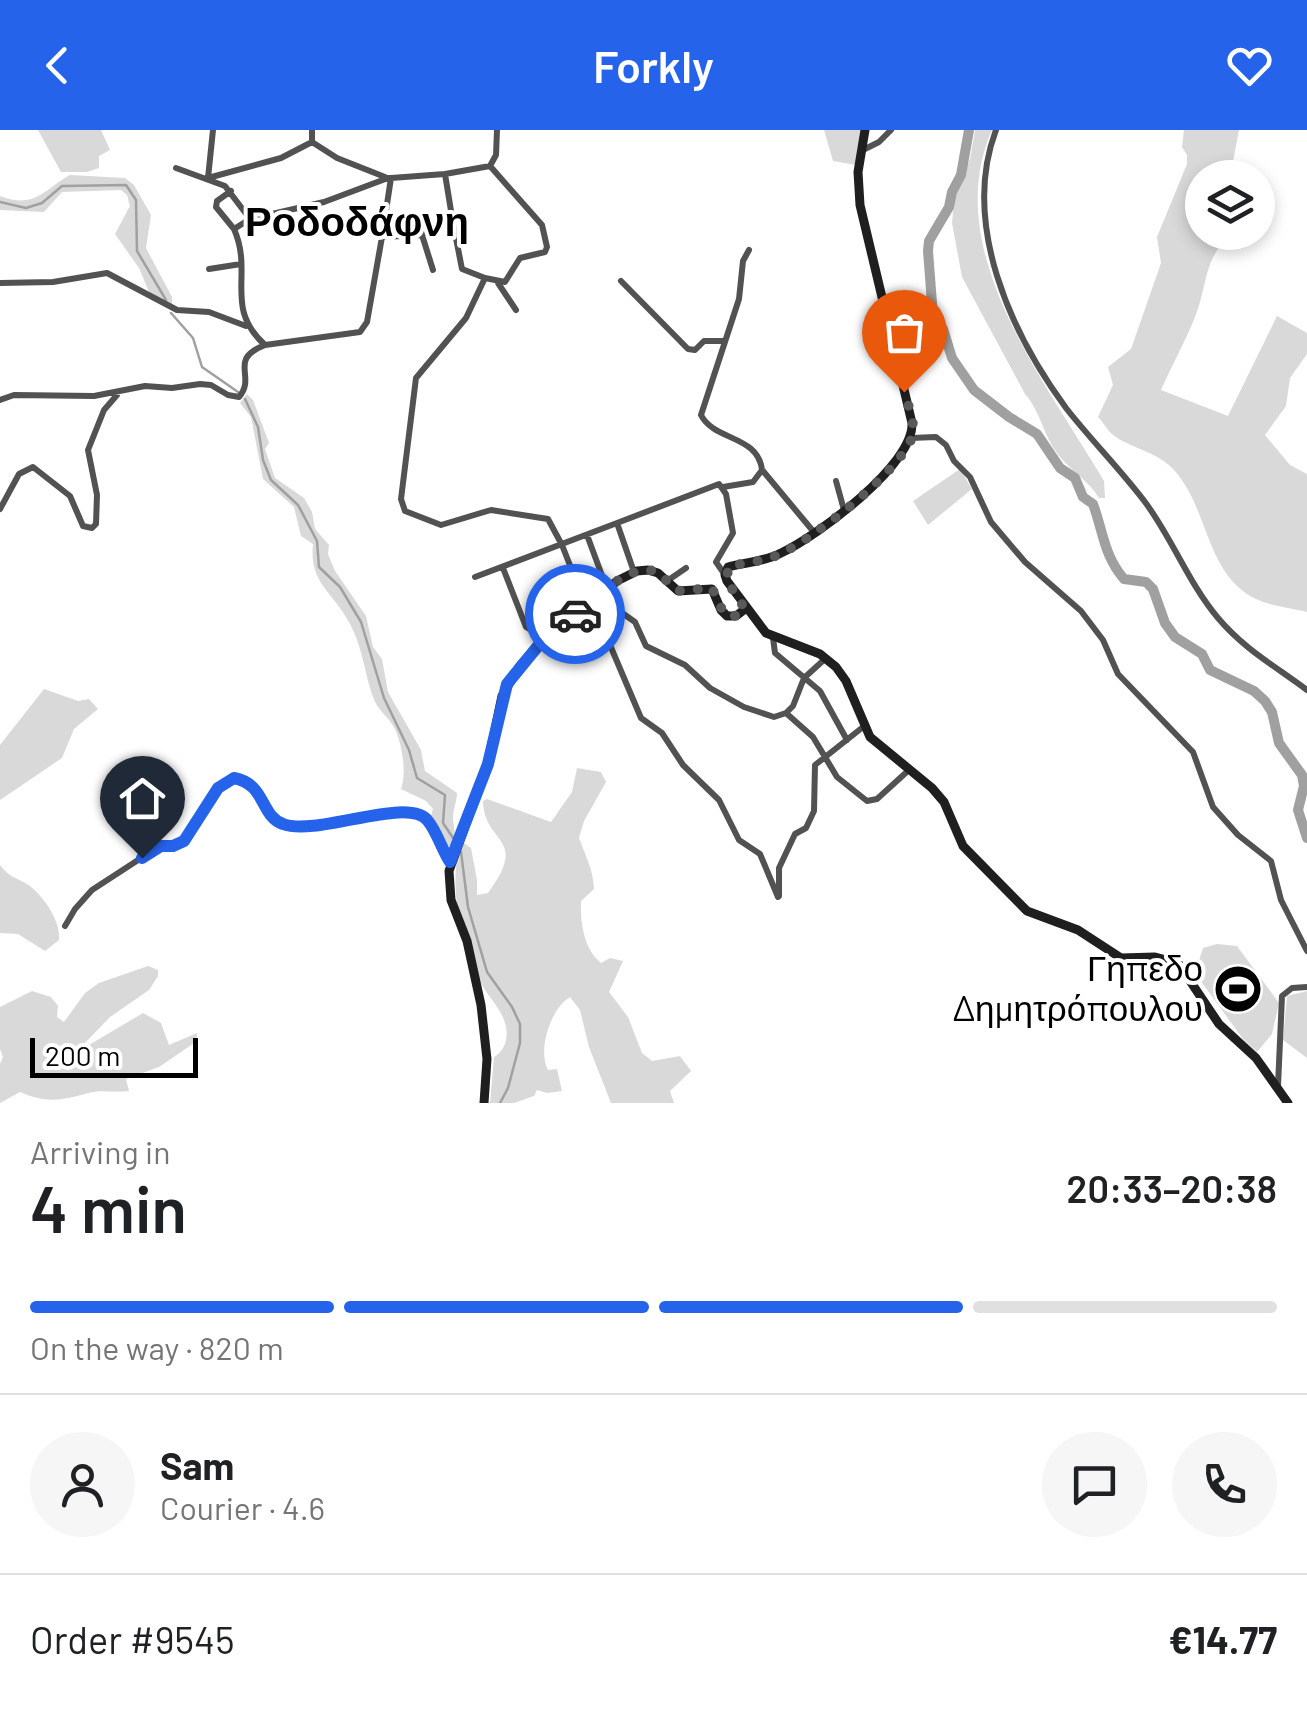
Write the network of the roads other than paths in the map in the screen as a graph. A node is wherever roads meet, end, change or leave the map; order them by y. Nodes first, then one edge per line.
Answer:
1 (213, 130) edge
2 (312, 130) edge
3 (497, 130) edge
4 (864, 130) edge
5 (891, 130) edge
6 (996, 130) edge
7 (312, 142) junction
8 (862, 150) junction
9 (490, 166) junction
10 (176, 168) dead end
11 (446, 174) junction
12 (208, 178) junction
13 (389, 178) junction
14 (230, 191) junction
15 (250, 219) junction
16 (453, 224) junction
17 (234, 230) junction
18 (422, 235) junction
19 (382, 237) junction
20 (749, 250) dead end
21 (241, 264) junction
22 (209, 269) dead end
23 (433, 270) dead end
24 (485, 278) junction
25 (621, 281) dead end
26 (0, 283) edge
27 (498, 283) junction
28 (516, 310) dead end
29 (246, 326) junction
30 (724, 341) junction
31 (265, 345) junction
32 (118, 394) junction
33 (0, 400) edge
34 (911, 438) junction
35 (762, 470) junction
36 (836, 481) dead end
37 (723, 486) junction
38 (0, 509) edge
39 (844, 510) junction
40 (617, 523) junction
41 (813, 532) junction
42 (587, 535) junction
43 (562, 545) junction
44 (503, 568) junction
45 (686, 568) dead end
46 (634, 572) junction
47 (725, 575) junction
48 (474, 577) dead end
49 (666, 582) junction
50 (602, 592) junction
51 (581, 609) junction
52 (745, 609) junction
53 (550, 634) junction
54 (773, 638) junction
55 (826, 658) junction
56 (804, 678) junction
57 (1307, 690) edge
58 (786, 713) junction
59 (863, 727) junction
60 (847, 740) junction
61 (825, 756) junction
62 (911, 768) junction
63 (450, 862) junction
64 (65, 926) dead end
65 (1307, 951) edge
66 (1307, 987) edge
67 (1278, 1087) junction
68 (484, 1103) edge
69 (1288, 1103) edge

1 - 12 street
2 - 7 street
3 - 9 street
4 - 8 main road
5 - 8 street
6 - 57 street
7 - 12 street
7 - 13 street
8 - 34 main road
9 - 11 street
9 - 27 street
10 - 12 street
11 - 13 street
11 - 16 street
12 - 14 street
13 - 15 street
13 - 19 street
14 - 15 street
14 - 17 street
15 - 17 street
16 - 18 street
16 - 24 street
17 - 21 street
18 - 19 street
18 - 23 street
19 - 31 street
20 - 30 street
21 - 22 street
21 - 29 street
24 - 27 street
24 - 43 street
25 - 30 street
26 - 29 street
27 - 28 street
29 - 31 street
30 - 35 street
31 - 32 street
32 - 33 street
32 - 38 street
34 - 39 main road
34 - 65 street
35 - 37 street
35 - 41 street
36 - 39 street
37 - 40 street
37 - 47 street
39 - 41 main road
40 - 42 street
40 - 46 street
41 - 47 main road
42 - 43 street
42 - 50 street
43 - 44 street
43 - 51 street
44 - 48 street
44 - 53 street
45 - 49 street
46 - 49 main road
46 - 50 main road
47 - 52 main road
49 - 52 main road
50 - 51 main road
50 - 58 street
51 - 53 main road
51 - 61 street
52 - 54 main road
53 - 63 main road
54 - 55 main road
54 - 56 street
55 - 56 street
55 - 59 main road
56 - 58 street
56 - 60 street
58 - 61 street
59 - 60 street
59 - 62 main road
60 - 61 street
61 - 62 street
62 - 67 main road
63 - 64 street
63 - 68 main road
66 - 67 street
67 - 69 main road

